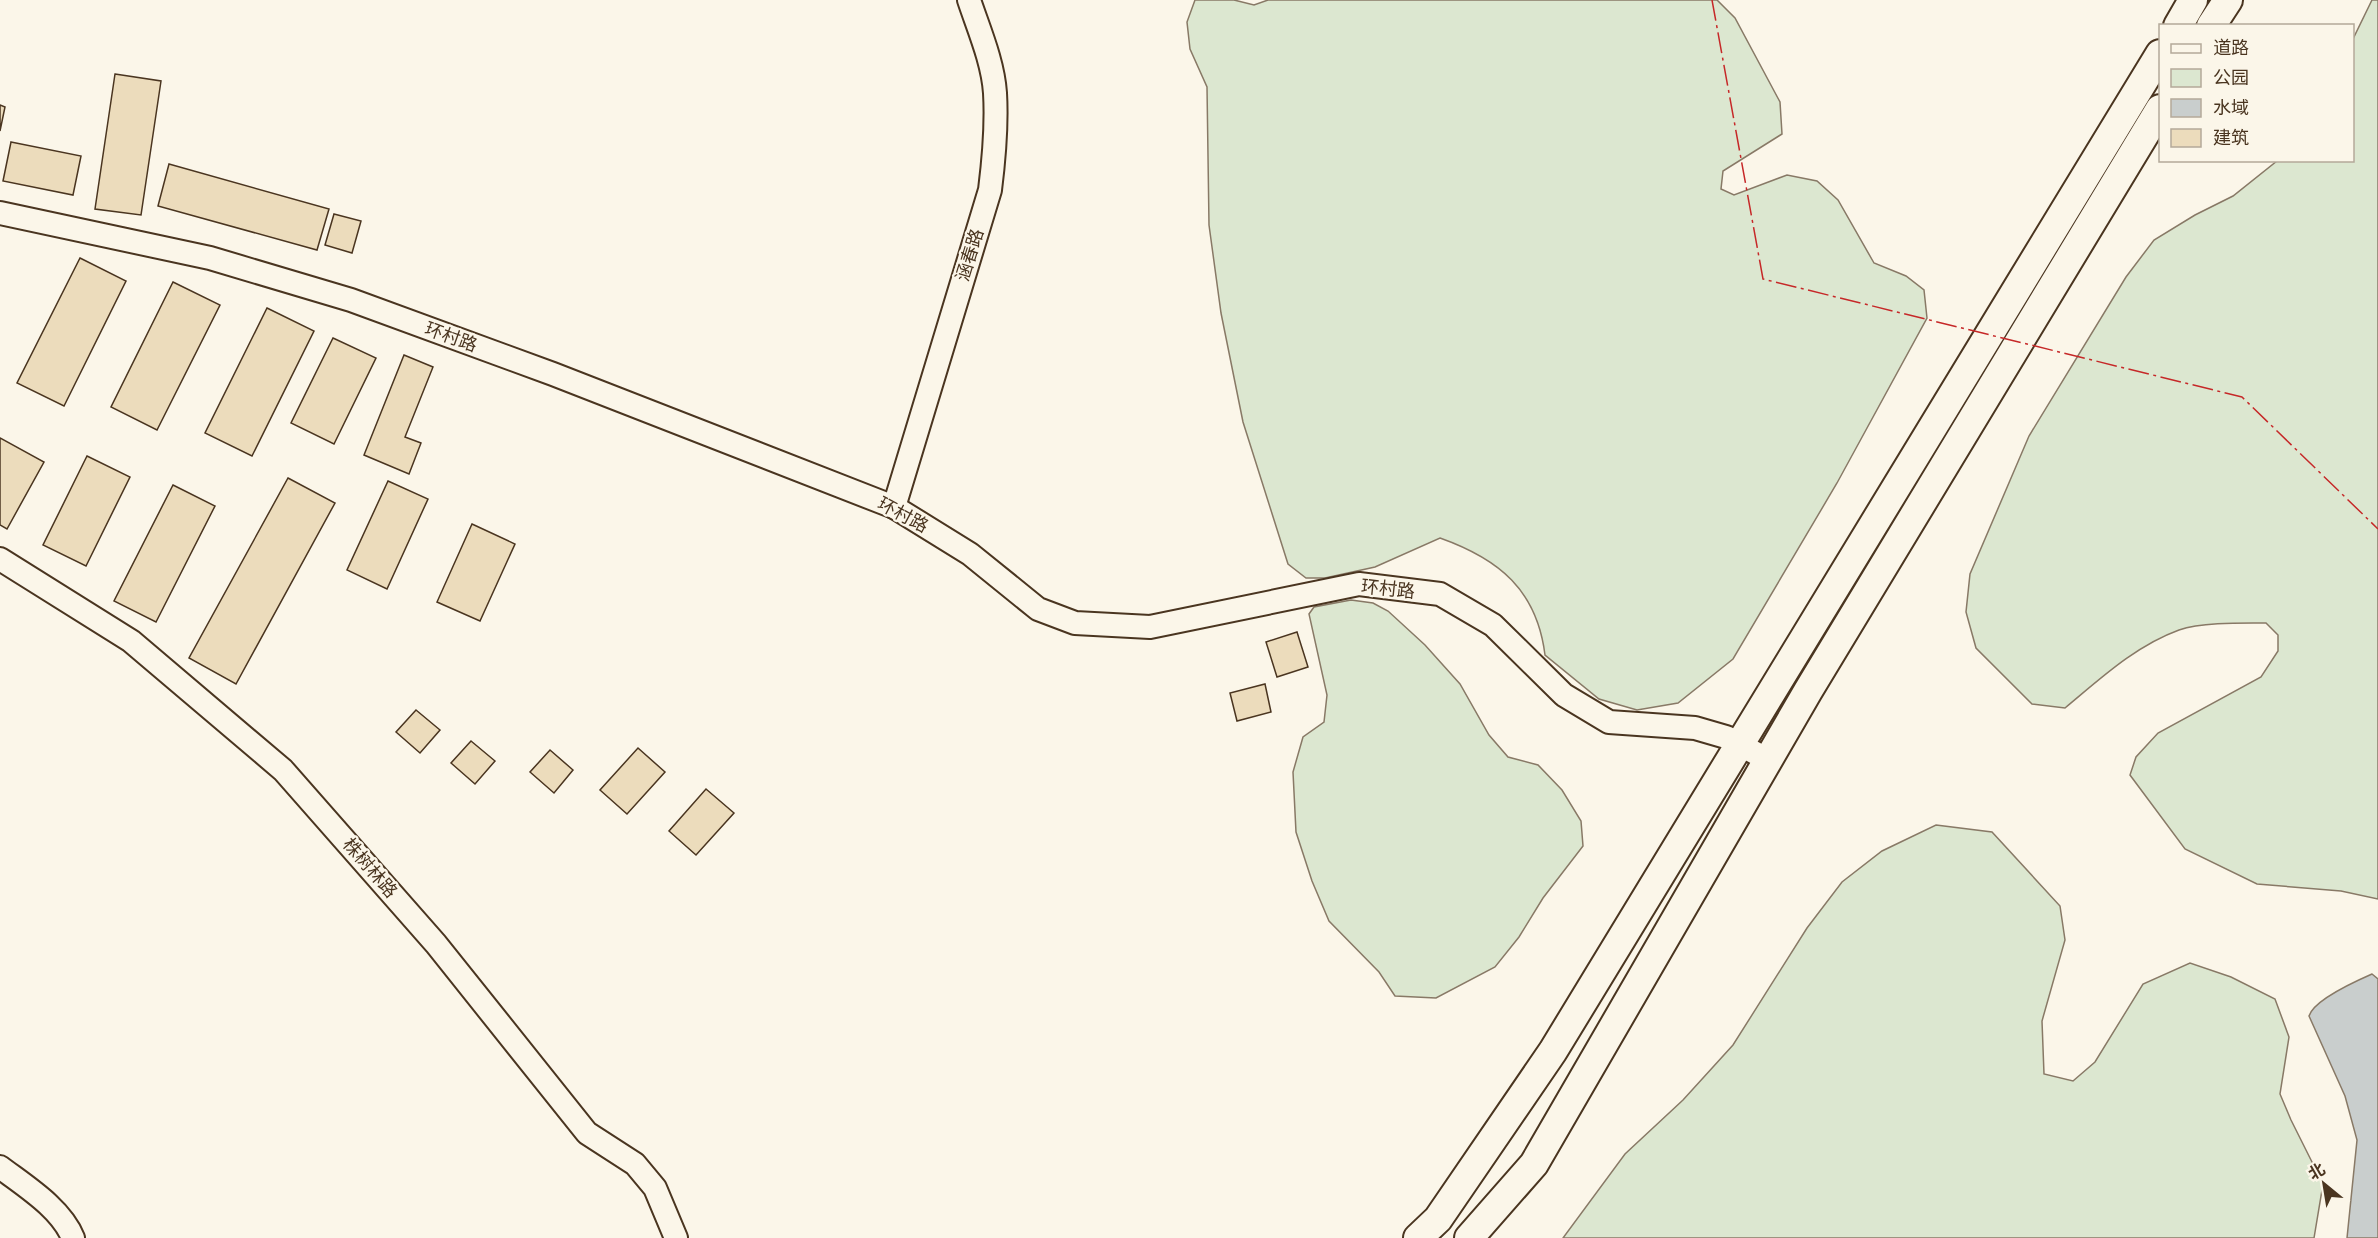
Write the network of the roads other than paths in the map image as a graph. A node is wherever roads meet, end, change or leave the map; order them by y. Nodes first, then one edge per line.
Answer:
1 (969, 0) edge
2 (2193, 0) edge
3 (2228, 0) edge
4 (2179, 24) edge
5 (2212, 24) edge
6 (2159, 56) edge
7 (2159, 110) edge
8 (0, 213) edge
9 (894, 507) junction
10 (0, 559) edge
11 (1741, 743) junction
12 (1768, 760) junction
13 (0, 1167) edge
14 (73, 1238) edge
15 (676, 1238) edge
16 (1418, 1238) edge
17 (1469, 1238) edge

1 - 9 street, 涵春路
2 - 4 main road
3 - 5 main road
6 - 11 main road
7 - 12 main road
8 - 9 street, 环村路
9 - 11 street, 环村路
10 - 15 street, 株树林路
11 - 12 street, 环村路
11 - 16 main road
12 - 17 main road
13 - 14 street

